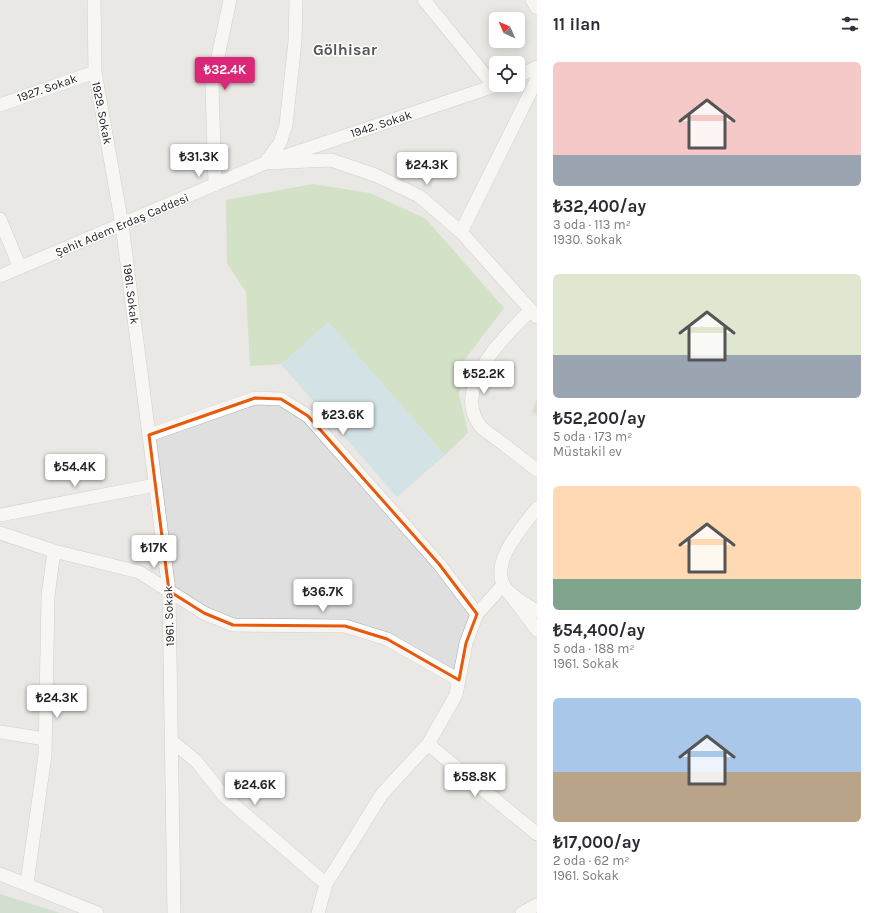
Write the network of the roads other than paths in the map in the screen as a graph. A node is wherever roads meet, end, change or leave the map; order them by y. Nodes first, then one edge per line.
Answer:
1 (94, 0) edge
2 (230, 0) edge
3 (296, 0) edge
4 (424, 0) edge
5 (532, 0) edge
6 (537, 8) edge
7 (537, 67) edge
8 (95, 72) junction
9 (525, 73) edge
10 (489, 78) edge
11 (537, 80) edge
12 (489, 88) edge
13 (0, 104) edge
14 (265, 163) junction
15 (214, 185) junction
16 (0, 218) edge
17 (122, 226) junction
18 (461, 232) junction
19 (20, 268) junction
20 (0, 276) edge
21 (534, 314) edge
22 (149, 435) junction
23 (537, 470) edge
24 (155, 485) junction
25 (537, 508) edge
26 (0, 515) edge
27 (0, 533) edge
28 (54, 551) junction
29 (503, 585) junction
30 (169, 591) junction
31 (537, 611) edge
32 (477, 614) junction
33 (537, 630) edge
34 (459, 680) junction
35 (0, 732) edge
36 (45, 739) junction
37 (173, 742) junction
38 (428, 744) junction
39 (537, 834) edge
40 (0, 874) edge
41 (27, 883) junction
42 (326, 884) junction
43 (537, 905) edge
44 (97, 913) edge
45 (174, 913) edge
46 (318, 913) edge
47 (522, 913) edge

1 - 8 street, 1929. Sokak
2 - 15 street
3 - 14 street, Şehit Adem Erdaş Caddesi
4 - 10 street
5 - 6 street
7 - 9 street
8 - 13 street, 1927. Sokak
8 - 17 street, 1929. Sokak
11 - 18 street
12 - 14 street, 1942. Sokak
14 - 15 street, Şehit Adem Erdaş Caddesi
14 - 18 street
15 - 17 street, Şehit Adem Erdaş Caddesi
16 - 19 street
17 - 19 street, Şehit Adem Erdaş Caddesi
17 - 22 street, 1961. Sokak
18 - 21 street
19 - 20 street, Şehit Adem Erdaş Caddesi
21 - 23 street
22 - 24 street, 1961. Sokak
22 - 32 street
24 - 26 street
24 - 30 street, 1961. Sokak
25 - 29 street
27 - 28 street
28 - 30 street
28 - 36 street
29 - 31 street
29 - 32 street
29 - 33 street
30 - 34 street
30 - 37 street, 1961. Sokak
32 - 34 street
34 - 38 street
35 - 36 street
36 - 41 street
37 - 42 street
37 - 45 street, 1961. Sokak
38 - 39 street
38 - 42 street
40 - 41 street
41 - 44 street
42 - 46 street
43 - 47 street

